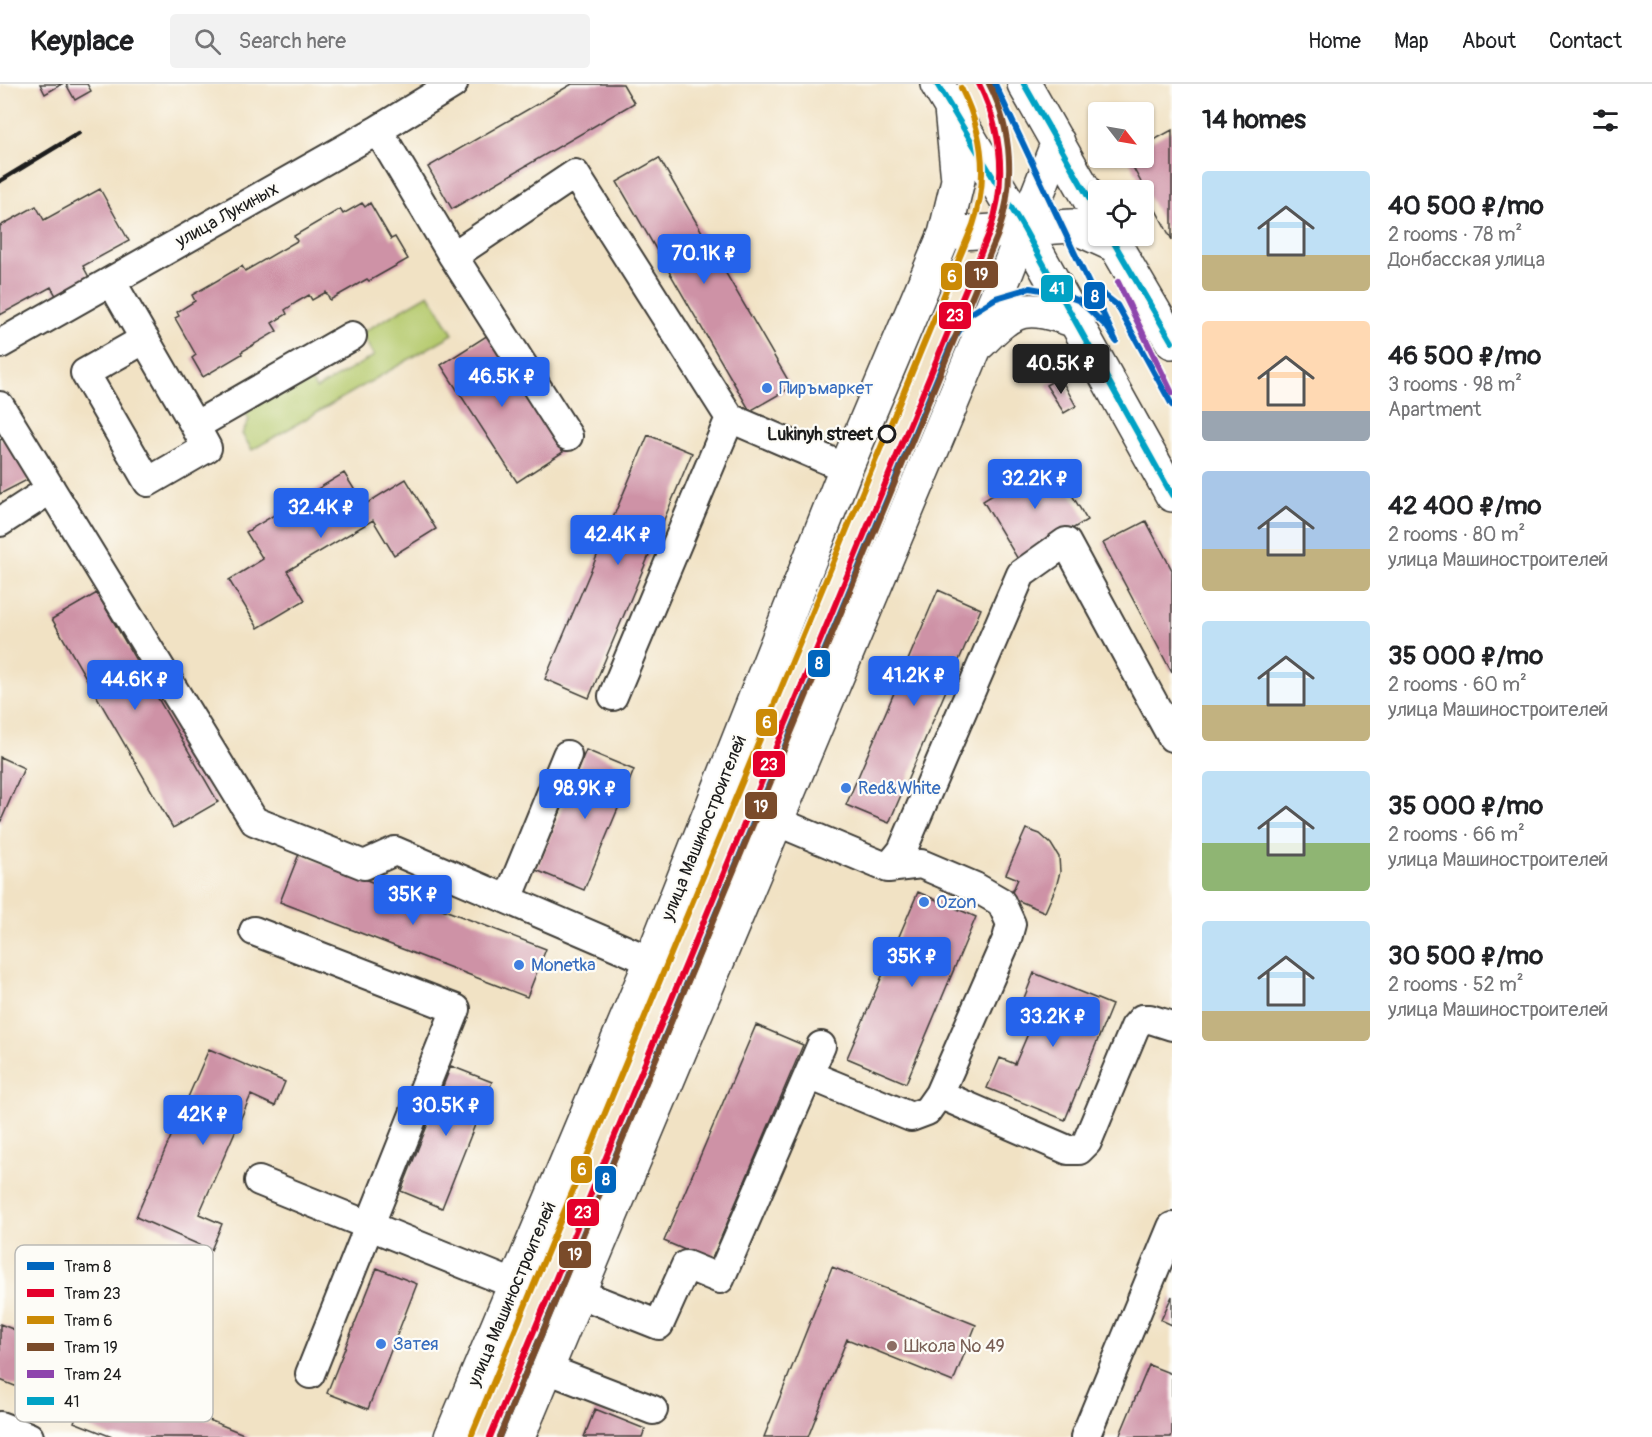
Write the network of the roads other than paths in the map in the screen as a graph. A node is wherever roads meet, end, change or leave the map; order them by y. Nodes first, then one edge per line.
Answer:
1 (453, 84) edge
2 (1024, 84) edge
3 (944, 97) edge
4 (378, 130) junction
5 (1058, 142) junction
6 (1088, 196) edge
7 (1024, 230) junction
8 (1088, 232) edge
9 (945, 234) junction
10 (1116, 246) edge
11 (453, 256) junction
12 (111, 281) junction
13 (1075, 321) junction
14 (352, 336) dead end
15 (145, 339) junction
16 (1172, 342) edge
17 (0, 344) edge
18 (972, 351) junction
19 (0, 406) edge
20 (730, 418) junction
21 (195, 426) junction
22 (568, 436) dead end
23 (846, 468) junction
24 (51, 489) junction
25 (1172, 495) edge
26 (0, 522) edge
27 (613, 696) dead end
28 (1172, 737) edge
29 (567, 755) dead end
30 (776, 821) junction
31 (888, 868) junction
32 (508, 899) junction
33 (254, 931) dead end
34 (651, 961) junction
35 (1172, 1026) edge
36 (821, 1046) dead end
37 (809, 1075) junction
38 (939, 1094) junction
39 (259, 1181) dead end
40 (370, 1226) junction
41 (1172, 1227) edge
42 (516, 1285) junction
43 (578, 1293) junction
44 (547, 1369) junction
45 (310, 1374) dead end
46 (653, 1410) dead end
47 (0, 1426) edge
48 (29, 1437) edge
49 (451, 1437) edge
50 (518, 1437) edge
51 (1085, 1437) edge

1 - 4 street, улица Лукиных
2 - 5 main road
3 - 7 main road
3 - 9 main road, улица Машиностроителей
4 - 11 street
4 - 12 street, улица Лукиных
5 - 6 main road
5 - 7 main road
7 - 8 main road
7 - 9 main road
7 - 13 main road
7 - 18 main road
9 - 23 main road, улица Машиностроителей
10 - 16 main road
11 - 20 street
11 - 22 street
12 - 15 street
12 - 17 street, улица Лукиных
13 - 18 main road
13 - 25 main road
14 - 21 street
15 - 21 street
15 - 21 street
18 - 30 main road
19 - 24 street
20 - 23 street
20 - 27 street
23 - 34 main road, улица Машиностроителей
24 - 26 street
24 - 32 street
28 - 31 street
29 - 32 street
30 - 31 street
30 - 43 main road
31 - 38 street
32 - 34 street
33 - 40 street
34 - 42 main road, улица Машиностроителей
35 - 38 street
36 - 37 street
37 - 38 street
37 - 43 street
39 - 40 street
40 - 42 street
40 - 45 street
41 - 51 street
42 - 49 main road, улица Машиностроителей
43 - 44 main road
44 - 46 street
44 - 50 main road
47 - 48 street

